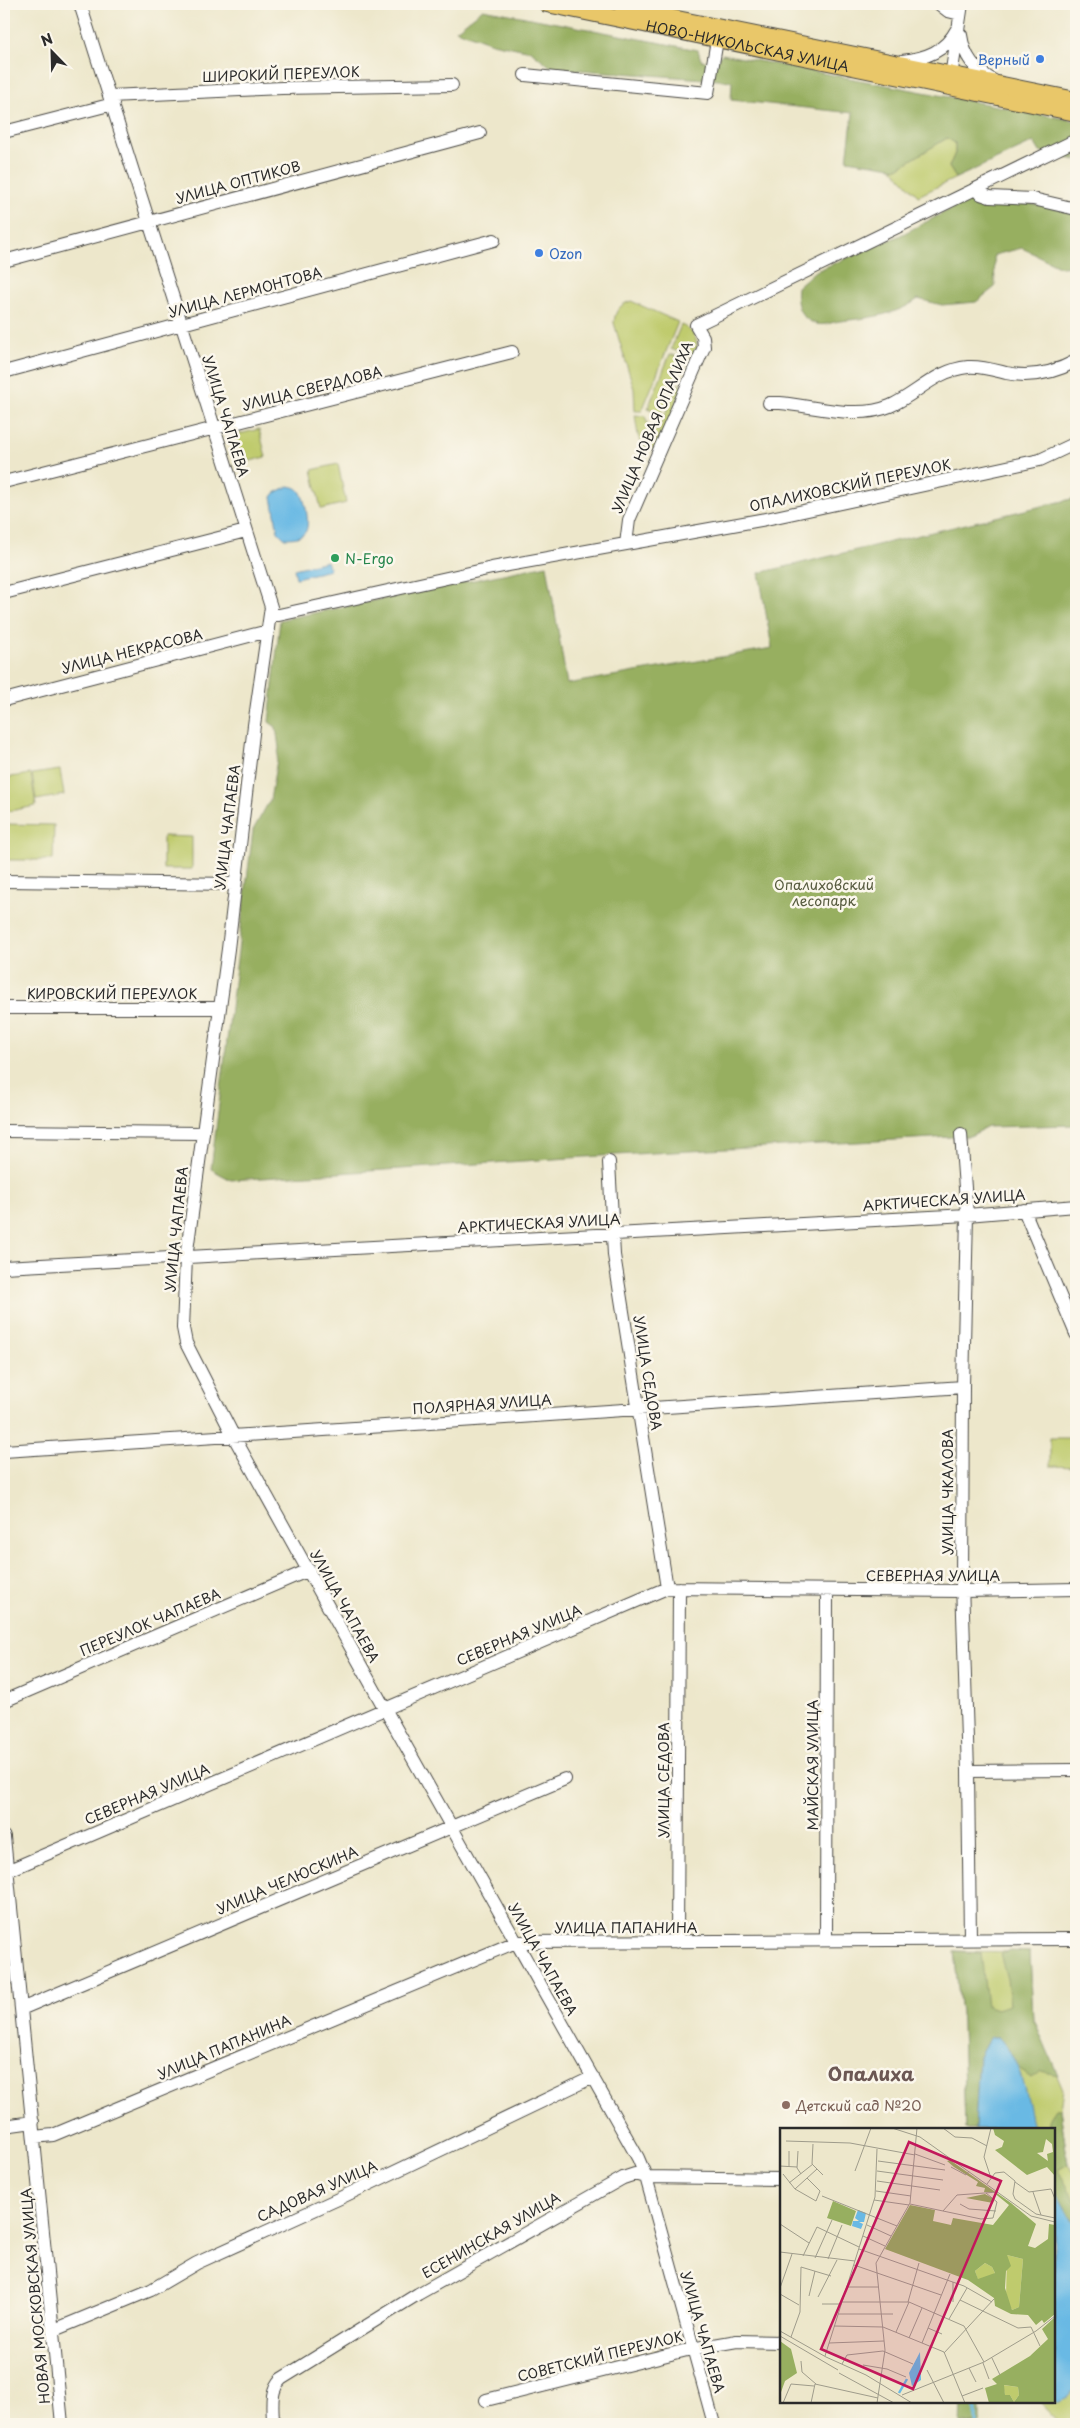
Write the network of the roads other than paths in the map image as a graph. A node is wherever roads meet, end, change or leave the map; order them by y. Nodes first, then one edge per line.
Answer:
1 (80, 4) edge
2 (547, 4) edge
3 (601, 4) edge
4 (938, 4) edge
5 (960, 14) edge
6 (717, 40) junction
7 (893, 62) junction
8 (525, 75) dead end
9 (951, 81) junction
10 (999, 84) junction
11 (452, 85) dead end
12 (111, 100) junction
13 (1076, 100) edge
14 (1076, 113) edge
15 (4, 132) edge
16 (480, 133) dead end
17 (1076, 140) edge
18 (976, 189) junction
19 (1076, 209) edge
20 (149, 221) junction
21 (494, 240) dead end
22 (4, 261) edge
23 (182, 325) junction
24 (512, 352) dead end
25 (1076, 361) edge
26 (4, 372) edge
27 (769, 404) dead end
28 (214, 428) junction
29 (1076, 443) edge
30 (4, 482) edge
31 (246, 531) junction
32 (626, 544) junction
33 (4, 594) edge
34 (271, 615) junction
35 (268, 631) junction
36 (4, 700) edge
37 (4, 881) edge
38 (235, 884) junction
39 (4, 1008) edge
40 (219, 1008) junction
41 (4, 1131) edge
42 (202, 1133) junction
43 (961, 1134) dead end
44 (609, 1162) dead end
45 (1076, 1206) edge
46 (1024, 1210) junction
47 (967, 1214) junction
48 (613, 1234) junction
49 (186, 1258) junction
50 (4, 1267) edge
51 (1076, 1334) edge
52 (963, 1387) junction
53 (639, 1407) junction
54 (234, 1437) junction
55 (4, 1451) edge
56 (309, 1570) junction
57 (673, 1588) junction
58 (1076, 1589) edge
59 (827, 1590) junction
60 (962, 1591) junction
61 (4, 1701) edge
62 (385, 1709) junction
63 (1076, 1770) edge
64 (968, 1771) junction
65 (565, 1779) dead end
66 (452, 1826) junction
67 (4, 1837) edge
68 (7, 1871) junction
69 (6, 1890) edge
70 (826, 1939) junction
71 (970, 1939) junction
72 (1076, 1939) edge
73 (516, 1942) junction
74 (677, 1942) junction
75 (21, 2009) junction
76 (593, 2077) junction
77 (33, 2122) junction
78 (4, 2126) edge
79 (34, 2137) junction
80 (646, 2177) junction
81 (780, 2179) edge
82 (54, 2330) junction
83 (780, 2342) edge
84 (691, 2348) junction
85 (486, 2400) dead end
86 (62, 2424) edge
87 (273, 2424) edge
88 (714, 2424) edge

1 - 12 street, УЛИЦА ЧАПАЕВА
2 - 6 main road, НОВО-НИКОЛЬСКАЯ УЛИЦА
3 - 7 main road, НОВО-НИКОЛЬСКАЯ УЛИЦА
4 - 5 street
5 - 7 street
5 - 9 street
5 - 10 street
6 - 8 street
6 - 9 main road, НОВО-НИКОЛЬСКАЯ УЛИЦА
7 - 9 main road, НОВО-НИКОЛЬСКАЯ УЛИЦА
9 - 10 main road
9 - 14 main road
10 - 13 main road
11 - 12 street, ШИРОКИЙ ПЕРЕУЛОК
12 - 15 street, ШИРОКИЙ ПЕРЕУЛОК
12 - 20 street, УЛИЦА ЧАПАЕВА
16 - 20 street, УЛИЦА ОПТИКОВ
17 - 18 street, УЛИЦА НОВАЯ ОПАЛИХА
18 - 19 street
18 - 32 street, УЛИЦА НОВАЯ ОПАЛИХА
20 - 22 street, УЛИЦА ОПТИКОВ
20 - 23 street, УЛИЦА ЧАПАЕВА
21 - 23 street, УЛИЦА ЛЕРМОНТОВА
23 - 26 street, УЛИЦА ЛЕРМОНТОВА
23 - 28 street, УЛИЦА ЧАПАЕВА
24 - 28 street, УЛИЦА СВЕРДЛОВА
25 - 27 street
28 - 30 street, УЛИЦА СВЕРДЛОВА
28 - 31 street, УЛИЦА ЧАПАЕВА
29 - 32 street, ОПАЛИХОВСКИЙ ПЕРЕУЛОК
31 - 33 street
31 - 34 street, УЛИЦА ЧАПАЕВА
32 - 34 street
34 - 35 street, УЛИЦА ЧАПАЕВА
35 - 36 street, УЛИЦА НЕКРАСОВА
35 - 38 street, УЛИЦА ЧАПАЕВА
37 - 38 street
38 - 40 street, УЛИЦА ЧАПАЕВА
39 - 40 street, КИРОВСКИЙ ПЕРЕУЛОК
40 - 42 street, УЛИЦА ЧАПАЕВА
41 - 42 street
42 - 49 street, УЛИЦА ЧАПАЕВА
43 - 47 street, УЛИЦА ЧКАЛОВА
44 - 48 street, УЛИЦА СЕДОВА
45 - 46 street, АРКТИЧЕСКАЯ УЛИЦА
46 - 47 street, АРКТИЧЕСКАЯ УЛИЦА
46 - 51 street
47 - 48 street, АРКТИЧЕСКАЯ УЛИЦА
47 - 52 street, УЛИЦА ЧКАЛОВА
48 - 49 street, АРКТИЧЕСКАЯ УЛИЦА
48 - 53 street, УЛИЦА СЕДОВА
49 - 50 street, АРКТИЧЕСКАЯ УЛИЦА
49 - 54 street, УЛИЦА ЧАПАЕВА
52 - 53 street, ПОЛЯРНАЯ УЛИЦА
52 - 60 street, УЛИЦА ЧКАЛОВА
53 - 54 street, ПОЛЯРНАЯ УЛИЦА
53 - 57 street, УЛИЦА СЕДОВА
54 - 55 street, ПОЛЯРНАЯ УЛИЦА
54 - 56 street, УЛИЦА ЧАПАЕВА
56 - 61 street, ПЕРЕУЛОК ЧАПАЕВА
56 - 62 street, УЛИЦА ЧАПАЕВА
57 - 59 street, СЕВЕРНАЯ УЛИЦА
57 - 62 street, СЕВЕРНАЯ УЛИЦА
57 - 74 street, УЛИЦА СЕДОВА
58 - 60 street, СЕВЕРНАЯ УЛИЦА
59 - 60 street, СЕВЕРНАЯ УЛИЦА
59 - 70 street, МАЙСКАЯ УЛИЦА
60 - 64 street, УЛИЦА ЧКАЛОВА
62 - 66 street, УЛИЦА ЧАПАЕВА
62 - 68 street, СЕВЕРНАЯ УЛИЦА
63 - 64 street
64 - 71 street, УЛИЦА ЧКАЛОВА
65 - 66 street, УЛИЦА ЧЕЛЮСКИНА
66 - 73 street, УЛИЦА ЧАПАЕВА
66 - 75 street, УЛИЦА ЧЕЛЮСКИНА
67 - 68 street, НОВАЯ МОСКОВСКАЯ УЛИЦА
68 - 69 street, НОВАЯ МОСКОВСКАЯ УЛИЦА
69 - 75 street, НОВАЯ МОСКОВСКАЯ УЛИЦА
70 - 71 street, УЛИЦА ПАПАНИНА
70 - 74 street, УЛИЦА ПАПАНИНА
71 - 72 street, УЛИЦА ПАПАНИНА
73 - 74 street, УЛИЦА ПАПАНИНА
73 - 76 street, УЛИЦА ЧАПАЕВА
73 - 79 street, УЛИЦА ПАПАНИНА
75 - 77 street, НОВАЯ МОСКОВСКАЯ УЛИЦА
76 - 80 street, УЛИЦА ЧАПАЕВА
76 - 82 street, САДОВАЯ УЛИЦА
77 - 78 street
77 - 79 street, НОВАЯ МОСКОВСКАЯ УЛИЦА
79 - 82 street, НОВАЯ МОСКОВСКАЯ УЛИЦА
80 - 81 street, ЕСЕНИНСКАЯ УЛИЦА
80 - 84 street, УЛИЦА ЧАПАЕВА
80 - 87 street, ЕСЕНИНСКАЯ УЛИЦА
82 - 86 street, НОВАЯ МОСКОВСКАЯ УЛИЦА
83 - 84 street, СОВЕТСКИЙ ПЕРЕУЛОК
84 - 85 street, СОВЕТСКИЙ ПЕРЕУЛОК
84 - 88 street, УЛИЦА ЧАПАЕВА

